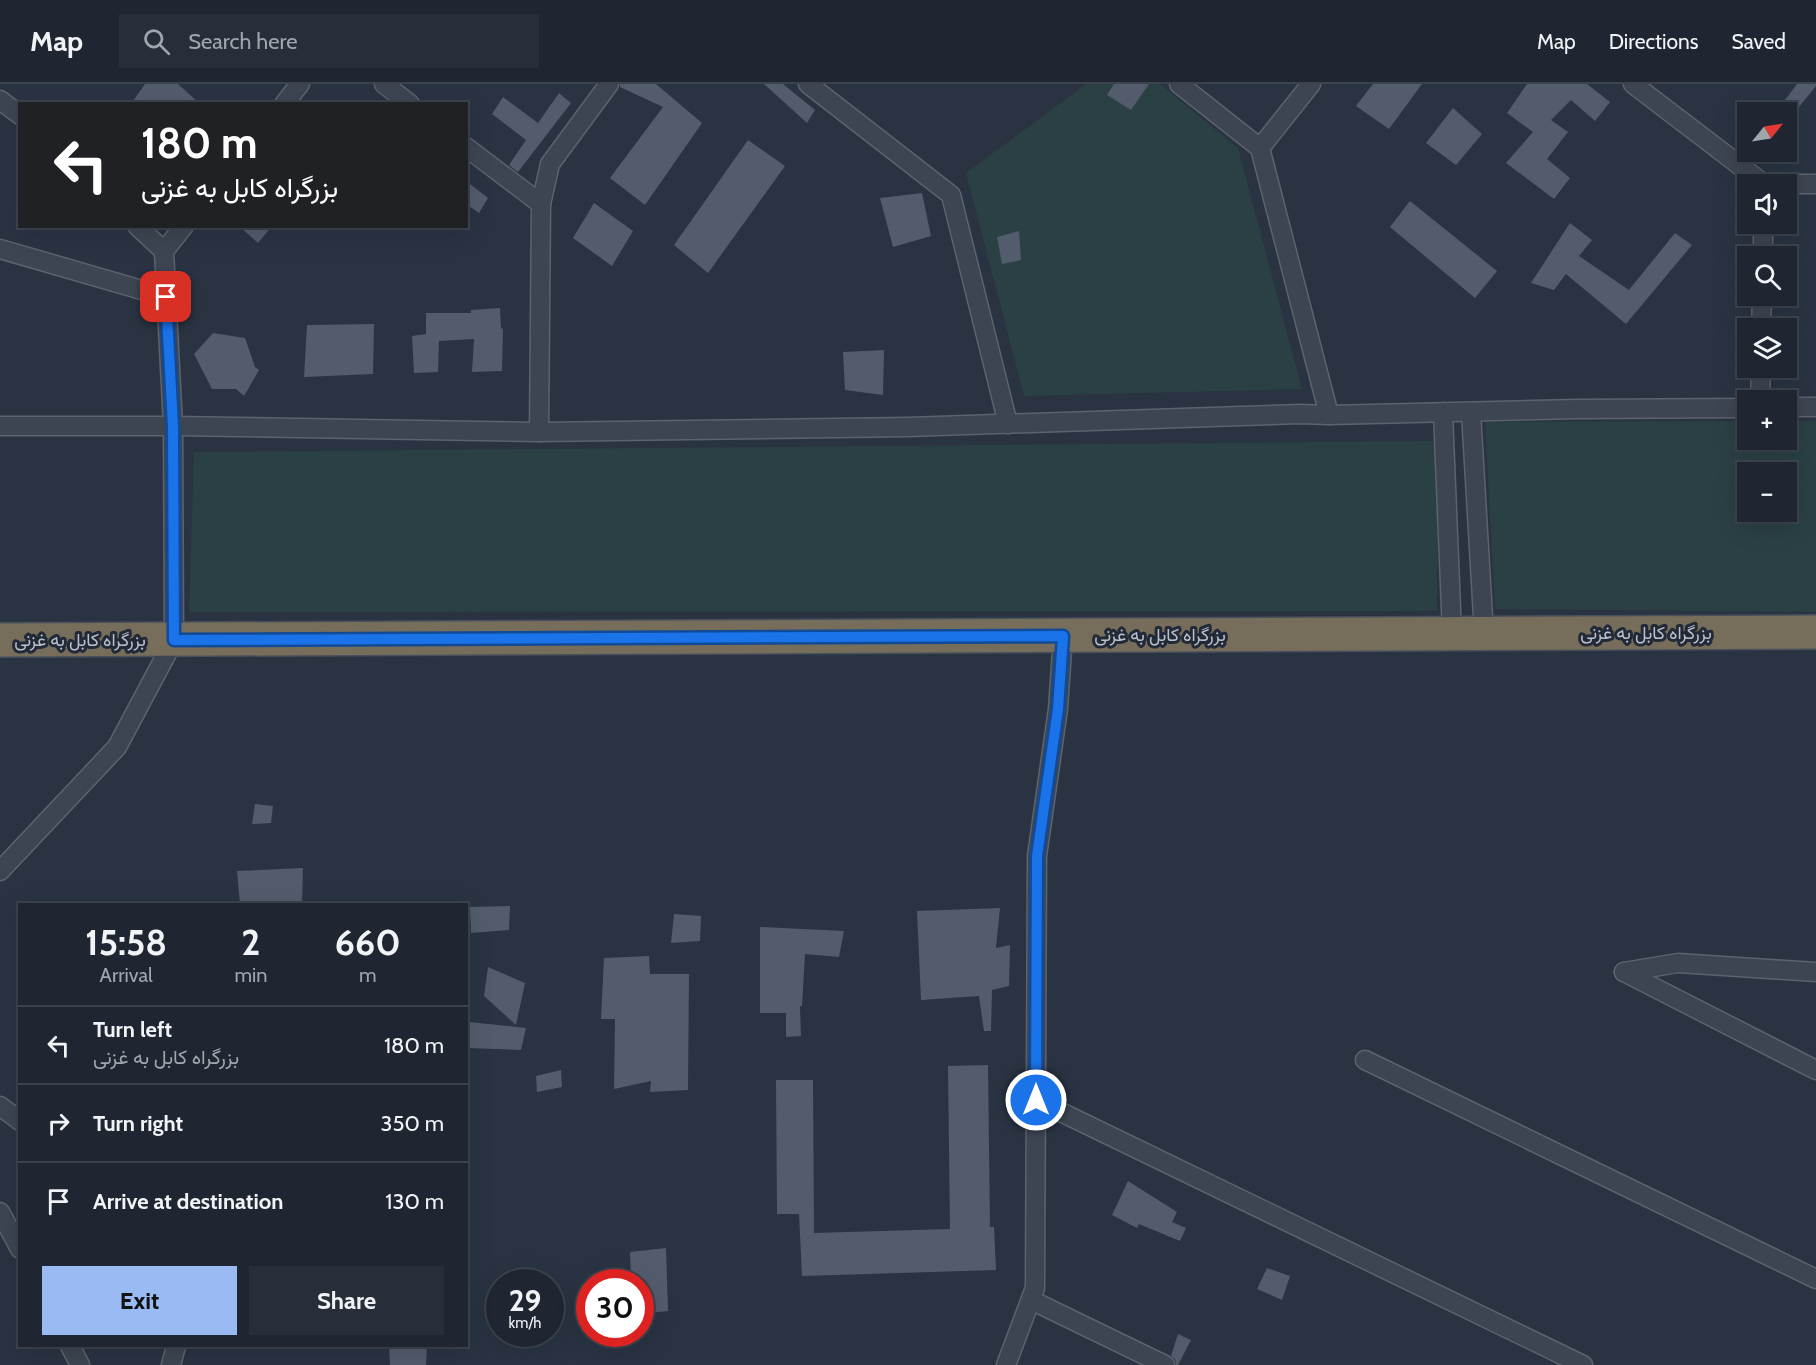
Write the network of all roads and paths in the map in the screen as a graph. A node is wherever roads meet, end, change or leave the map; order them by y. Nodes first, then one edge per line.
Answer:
1 (300, 84) edge
2 (384, 84) edge
3 (609, 84) edge
4 (808, 84) edge
5 (1179, 84) edge
6 (1311, 84) edge
7 (1633, 84) edge
8 (0, 100) edge
9 (286, 102) edge
10 (407, 102) edge
11 (18, 114) edge
12 (1260, 148) junction
13 (468, 149) edge
14 (1751, 174) edge
15 (1797, 184) edge
16 (1816, 184) edge
17 (541, 204) junction
18 (139, 228) edge
19 (182, 228) edge
20 (0, 249) edge
21 (164, 251) junction
22 (166, 297) junction
23 (1797, 407) edge
24 (1816, 407) edge
25 (1737, 408) edge
26 (1443, 412) junction
27 (1471, 412) junction
28 (1329, 415) junction
29 (1008, 424) junction
30 (0, 426) edge
31 (173, 426) junction
32 (539, 432) junction
33 (1816, 632) edge
34 (1452, 634) junction
35 (1485, 634) junction
36 (1063, 636) junction
37 (0, 640) edge
38 (174, 640) junction
39 (0, 871) edge
40 (1816, 972) edge
41 (1365, 1060) dead end
42 (1816, 1070) edge
43 (1036, 1100) junction
44 (0, 1106) edge
45 (18, 1120) edge
46 (0, 1212) edge
47 (18, 1245) edge
48 (1816, 1280) edge
49 (1031, 1300) junction
50 (71, 1347) edge
51 (176, 1347) edge
52 (80, 1365) edge
53 (171, 1365) edge
54 (1006, 1365) edge
55 (1165, 1365) edge
56 (1583, 1365) edge

1 - 9 street
2 - 10 street
3 - 17 street
4 - 29 street
5 - 12 street
6 - 12 street
7 - 14 street
8 - 11 street
12 - 28 street
13 - 17 street
15 - 16 street
17 - 32 street
18 - 21 street
19 - 21 street
20 - 22 street
21 - 22 street
22 - 31 street
23 - 24 street
25 - 27 street
26 - 27 street
26 - 28 street
26 - 34 street
27 - 35 street
28 - 29 street
29 - 32 street
30 - 31 street
31 - 32 street
31 - 38 street
33 - 35 highway, بزرگراه کابل به غزنی
34 - 35 highway, بزرگراه کابل به غزنی
34 - 36 highway, بزرگراه کابل به غزنی
36 - 38 highway, بزرگراه کابل به غزنی
36 - 43 street
37 - 38 highway, بزرگراه کابل به غزنی
38 - 39 street
40 - 42 street
41 - 48 street
43 - 49 street
43 - 56 street
44 - 45 street
46 - 47 street
49 - 54 street
49 - 55 street
50 - 52 street
51 - 53 street

